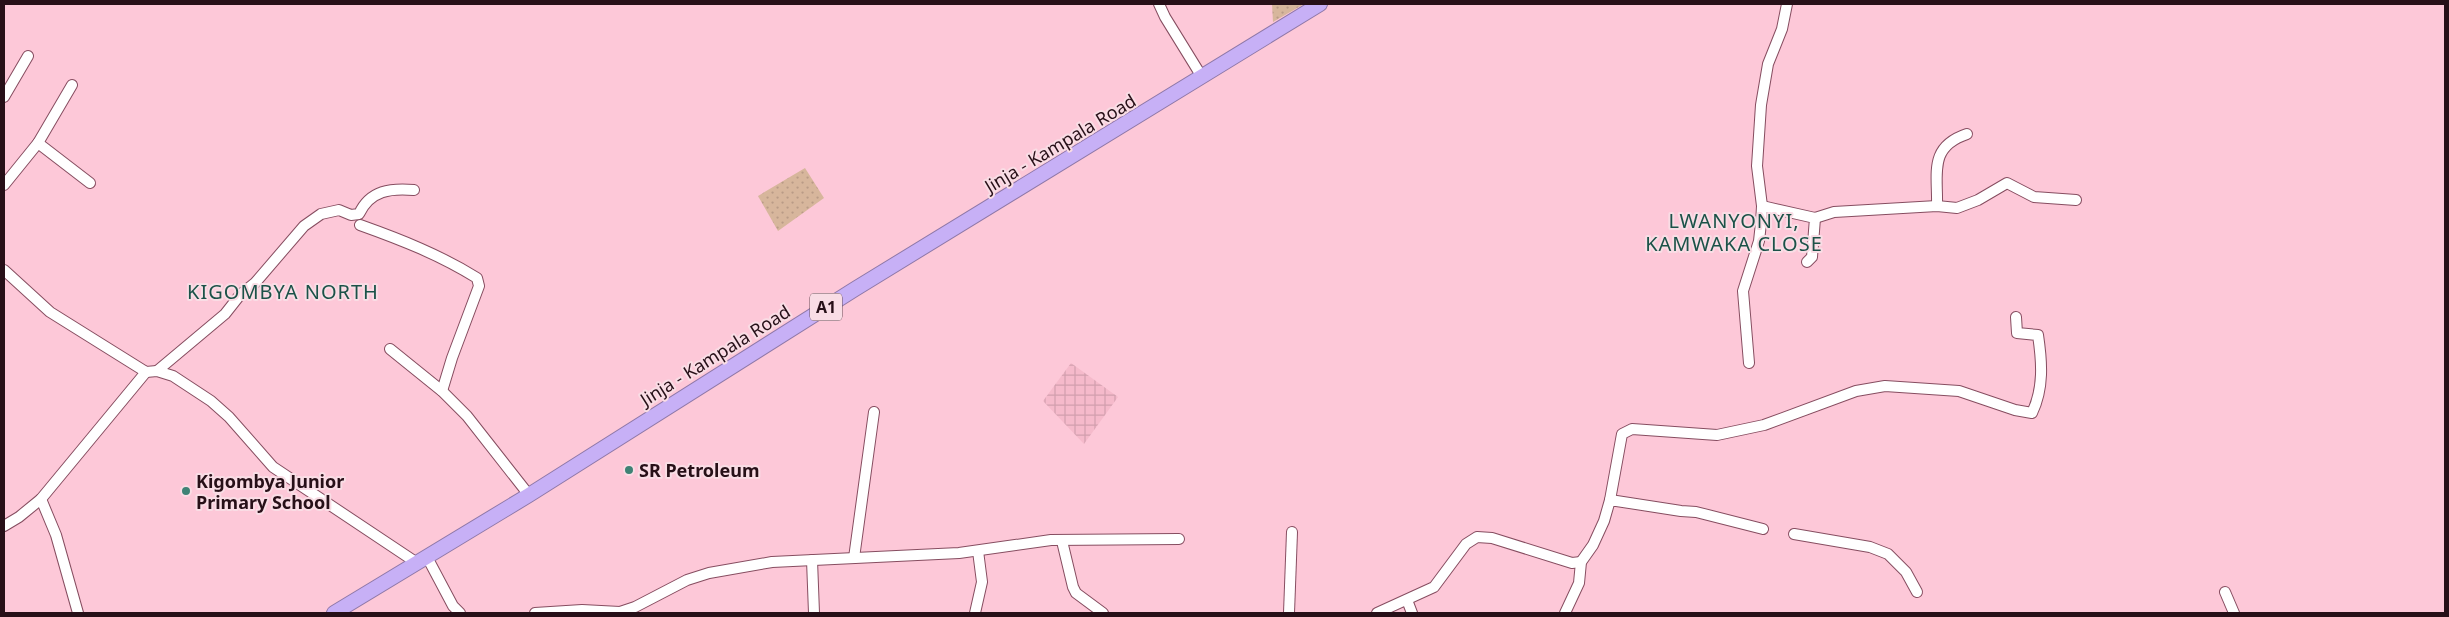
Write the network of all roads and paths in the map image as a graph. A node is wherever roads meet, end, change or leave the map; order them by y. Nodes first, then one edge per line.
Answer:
1 (1159, 4) edge
2 (1320, 4) edge
3 (1787, 4) edge
4 (28, 56) dead end
5 (1202, 77) junction
6 (72, 85) dead end
7 (4, 96) edge
8 (1967, 134) dead end
9 (38, 143) junction
10 (90, 183) dead end
11 (4, 185) edge
12 (414, 190) dead end
13 (2076, 200) dead end
14 (1762, 206) junction
15 (1937, 206) junction
16 (1815, 218) junction
17 (360, 225) dead end
18 (1808, 262) dead end
19 (4, 270) edge
20 (2016, 317) dead end
21 (390, 349) dead end
22 (1749, 363) dead end
23 (157, 371) junction
24 (146, 372) junction
25 (442, 391) junction
26 (874, 412) dead end
27 (529, 495) junction
28 (41, 499) junction
29 (1610, 500) junction
30 (4, 526) edge
31 (1763, 529) dead end
32 (1292, 532) dead end
33 (1794, 534) dead end
34 (1179, 539) dead end
35 (1062, 541) junction
36 (978, 551) junction
37 (854, 558) junction
38 (422, 560) junction
39 (812, 560) junction
40 (1581, 562) junction
41 (1917, 592) dead end
42 (2225, 592) dead end
43 (1407, 600) junction
44 (78, 613) edge
45 (334, 613) edge
46 (460, 613) edge
47 (535, 613) edge
48 (814, 613) edge
49 (975, 613) edge
50 (1103, 613) edge
51 (1289, 613) edge
52 (1378, 613) edge
53 (1412, 613) edge
54 (1565, 613) edge
55 (2234, 613) edge

1 - 5 street
2 - 5 highway, Jinja - Kampala Road / A1
3 - 14 street
4 - 7 street
5 - 27 highway, Jinja - Kampala Road / A1
6 - 9 street
8 - 15 street
9 - 10 street
9 - 11 street
12 - 23 street
13 - 15 street
14 - 16 street
14 - 22 street
15 - 16 street
16 - 18 street
17 - 25 street
19 - 24 street
20 - 29 street
21 - 25 street
23 - 24 street
23 - 38 street
24 - 28 street
25 - 27 street
26 - 37 street
27 - 38 highway, Jinja - Kampala Road / A1
28 - 30 street
28 - 44 street
29 - 31 street
29 - 40 street
32 - 51 street
33 - 41 street
34 - 35 street
35 - 36 street
35 - 50 street
36 - 37 street
36 - 49 street
37 - 39 street
38 - 45 highway, Jinja - Kampala Road / A1
38 - 46 street
39 - 47 street
39 - 48 street
40 - 43 street
40 - 54 street
42 - 55 street
43 - 52 street
43 - 53 street

